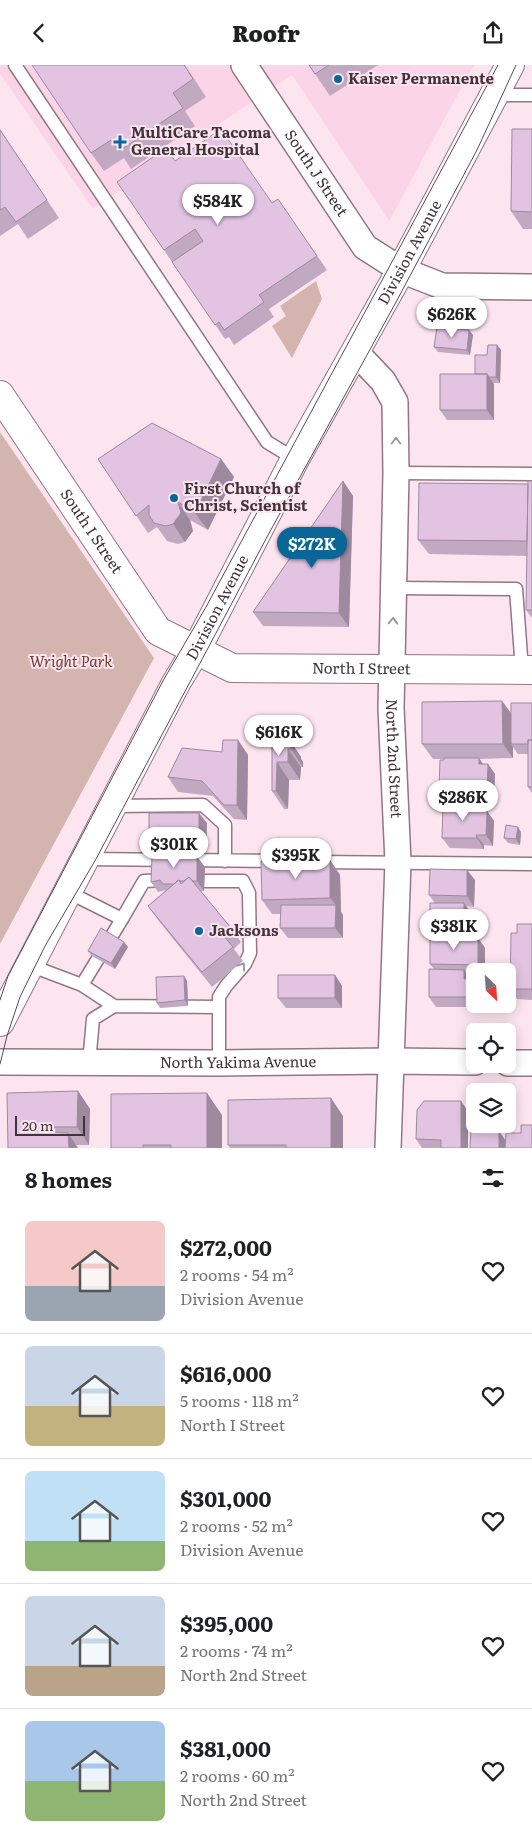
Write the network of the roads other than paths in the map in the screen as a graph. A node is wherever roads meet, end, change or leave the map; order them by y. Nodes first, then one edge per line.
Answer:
1 (15, 65) edge
2 (244, 65) edge
3 (510, 65) edge
4 (494, 95) junction
5 (532, 95) edge
6 (401, 270) junction
7 (532, 287) edge
8 (354, 355) junction
9 (0, 395) edge
10 (295, 459) junction
11 (396, 473) junction
12 (532, 473) edge
13 (394, 588) junction
14 (196, 650) junction
15 (391, 670) junction
16 (527, 670) edge
17 (112, 805) junction
18 (85, 859) junction
19 (225, 861) junction
20 (398, 862) junction
21 (532, 864) edge
22 (68, 892) junction
23 (122, 919) junction
24 (29, 965) junction
25 (82, 985) junction
26 (114, 1006) junction
27 (218, 1007) junction
28 (0, 1021) edge
29 (392, 1061) junction
30 (0, 1062) edge
31 (466, 1062) edge
32 (89, 1063) junction
33 (219, 1063) junction
34 (516, 1063) edge
35 (532, 1063) edge
36 (388, 1148) edge

1 - 10 lane
2 - 6 street, South J Street
3 - 4 main road, Division Avenue
4 - 5 lane
4 - 6 main road, Division Avenue
6 - 7 street, South J Street
6 - 8 main road, Division Avenue
8 - 10 main road, Division Avenue
11 -> 8 street, North 2nd Street
9 - 14 main road, South I Street
10 - 14 main road, Division Avenue
11 - 12 lane
11 - 13 street, North 2nd Street
15 -> 13 street, North 2nd Street
13 - 16 lane
14 - 15 main road, North I Street
14 - 17 main road, Division Avenue
15 - 16 main road, North I Street
15 - 20 street, North 2nd Street
17 - 18 main road, Division Avenue
17 - 19 lane
18 - 19 lane
18 - 22 main road, Division Avenue
19 - 20 lane
20 - 21 lane
20 - 29 street, North 2nd Street
22 - 23 lane
22 - 24 main road, Division Avenue
23 - 25 lane
27 -> 23 lane
24 - 25 lane
24 - 28 main road, Division Avenue
25 - 26 lane
26 - 27 lane
26 - 32 lane
27 - 33 lane
29 - 31 street, North Yakima Avenue
29 - 33 street, North Yakima Avenue
29 - 36 street, North 2nd Street
30 - 32 street, North Yakima Avenue
32 - 33 street, North Yakima Avenue
34 - 35 street

